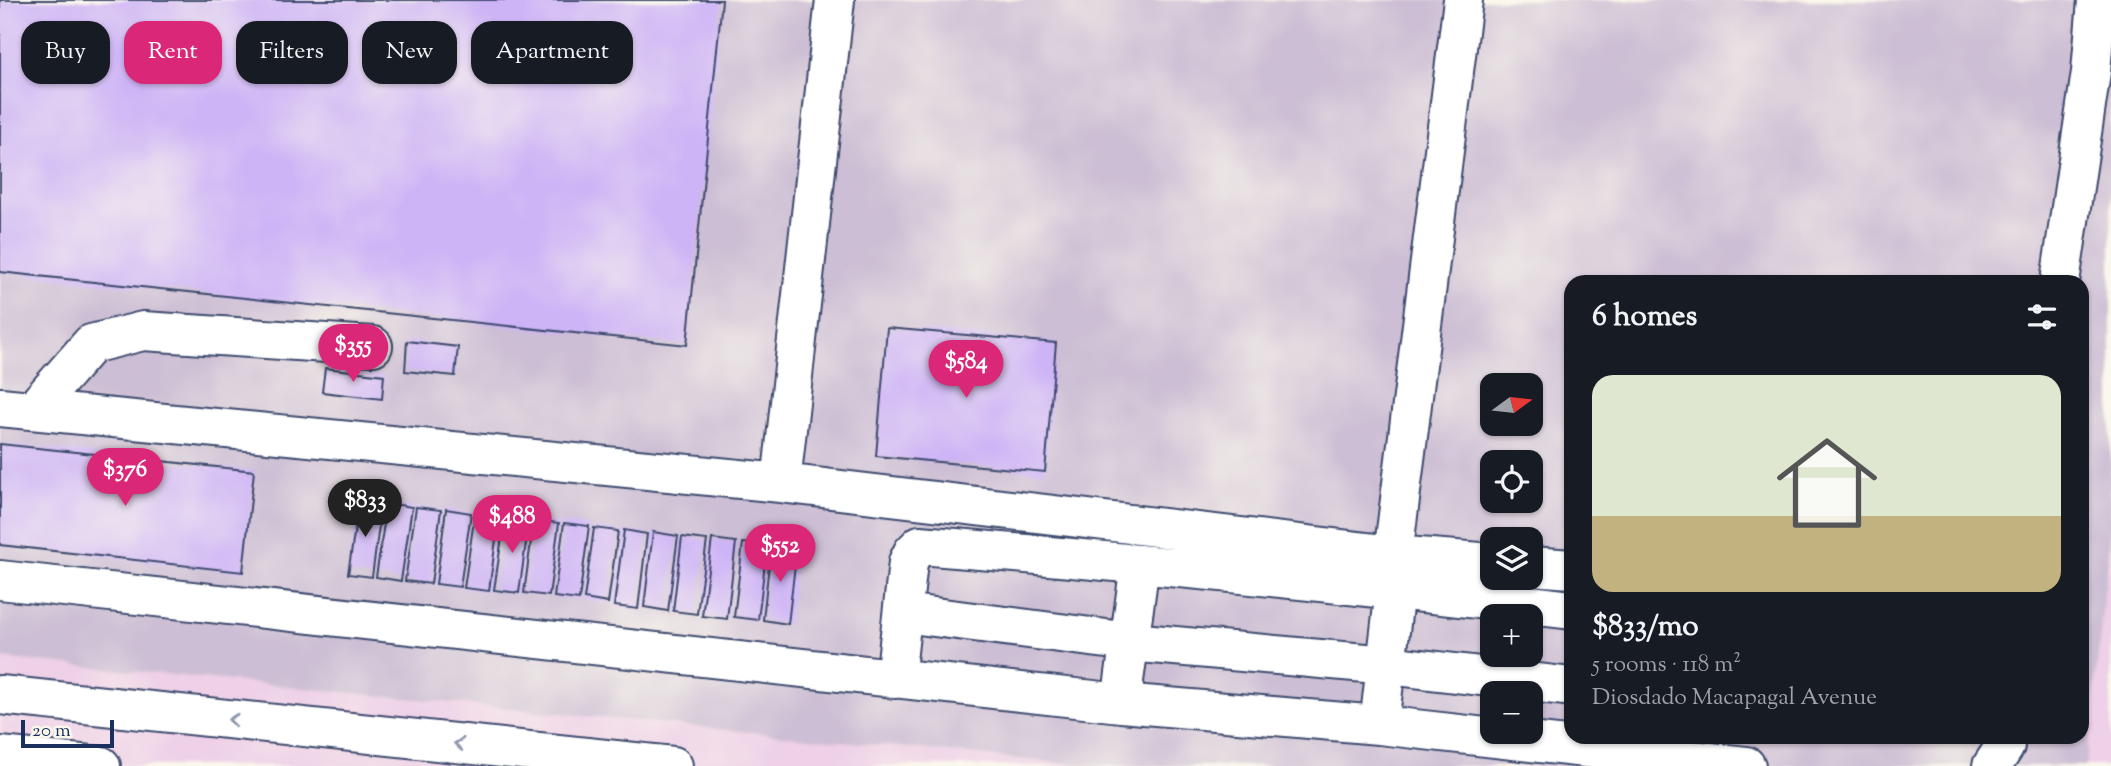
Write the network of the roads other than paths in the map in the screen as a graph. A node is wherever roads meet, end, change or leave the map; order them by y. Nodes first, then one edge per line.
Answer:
1 (835, 0) edge
2 (1463, 0) edge
3 (2097, 0) edge
4 (2061, 275) edge
5 (373, 346) dead end
6 (16, 408) edge
7 (781, 483) junction
8 (1140, 564) junction
9 (1480, 564) edge
10 (1543, 567) edge
11 (1564, 568) edge
12 (1394, 572) junction
13 (0, 580) edge
14 (1564, 609) edge
15 (904, 613) junction
16 (1130, 642) junction
17 (1388, 665) junction
18 (895, 679) junction
19 (1564, 686) edge
20 (0, 695) edge
21 (1121, 703) junction
22 (1379, 725) junction
23 (2005, 744) edge
24 (0, 756) edge
25 (101, 766) edge
26 (673, 766) edge
27 (1746, 766) edge
28 (1992, 766) edge

1 - 7 main road
2 - 12 main road
3 - 4 main road
5 - 6 main road
6 - 7 main road
7 - 12 main road
8 - 12 main road
8 - 15 main road
8 - 16 main road
9 - 12 main road
10 - 11 main road
12 - 14 main road
12 - 17 main road
13 - 18 main road
15 - 16 main road
15 - 18 main road
16 - 17 main road
16 - 21 main road
17 - 19 main road
17 - 22 main road
18 - 21 main road
26 -> 20 main road
21 - 22 main road
22 - 27 main road
23 - 28 main road
24 - 25 main road

